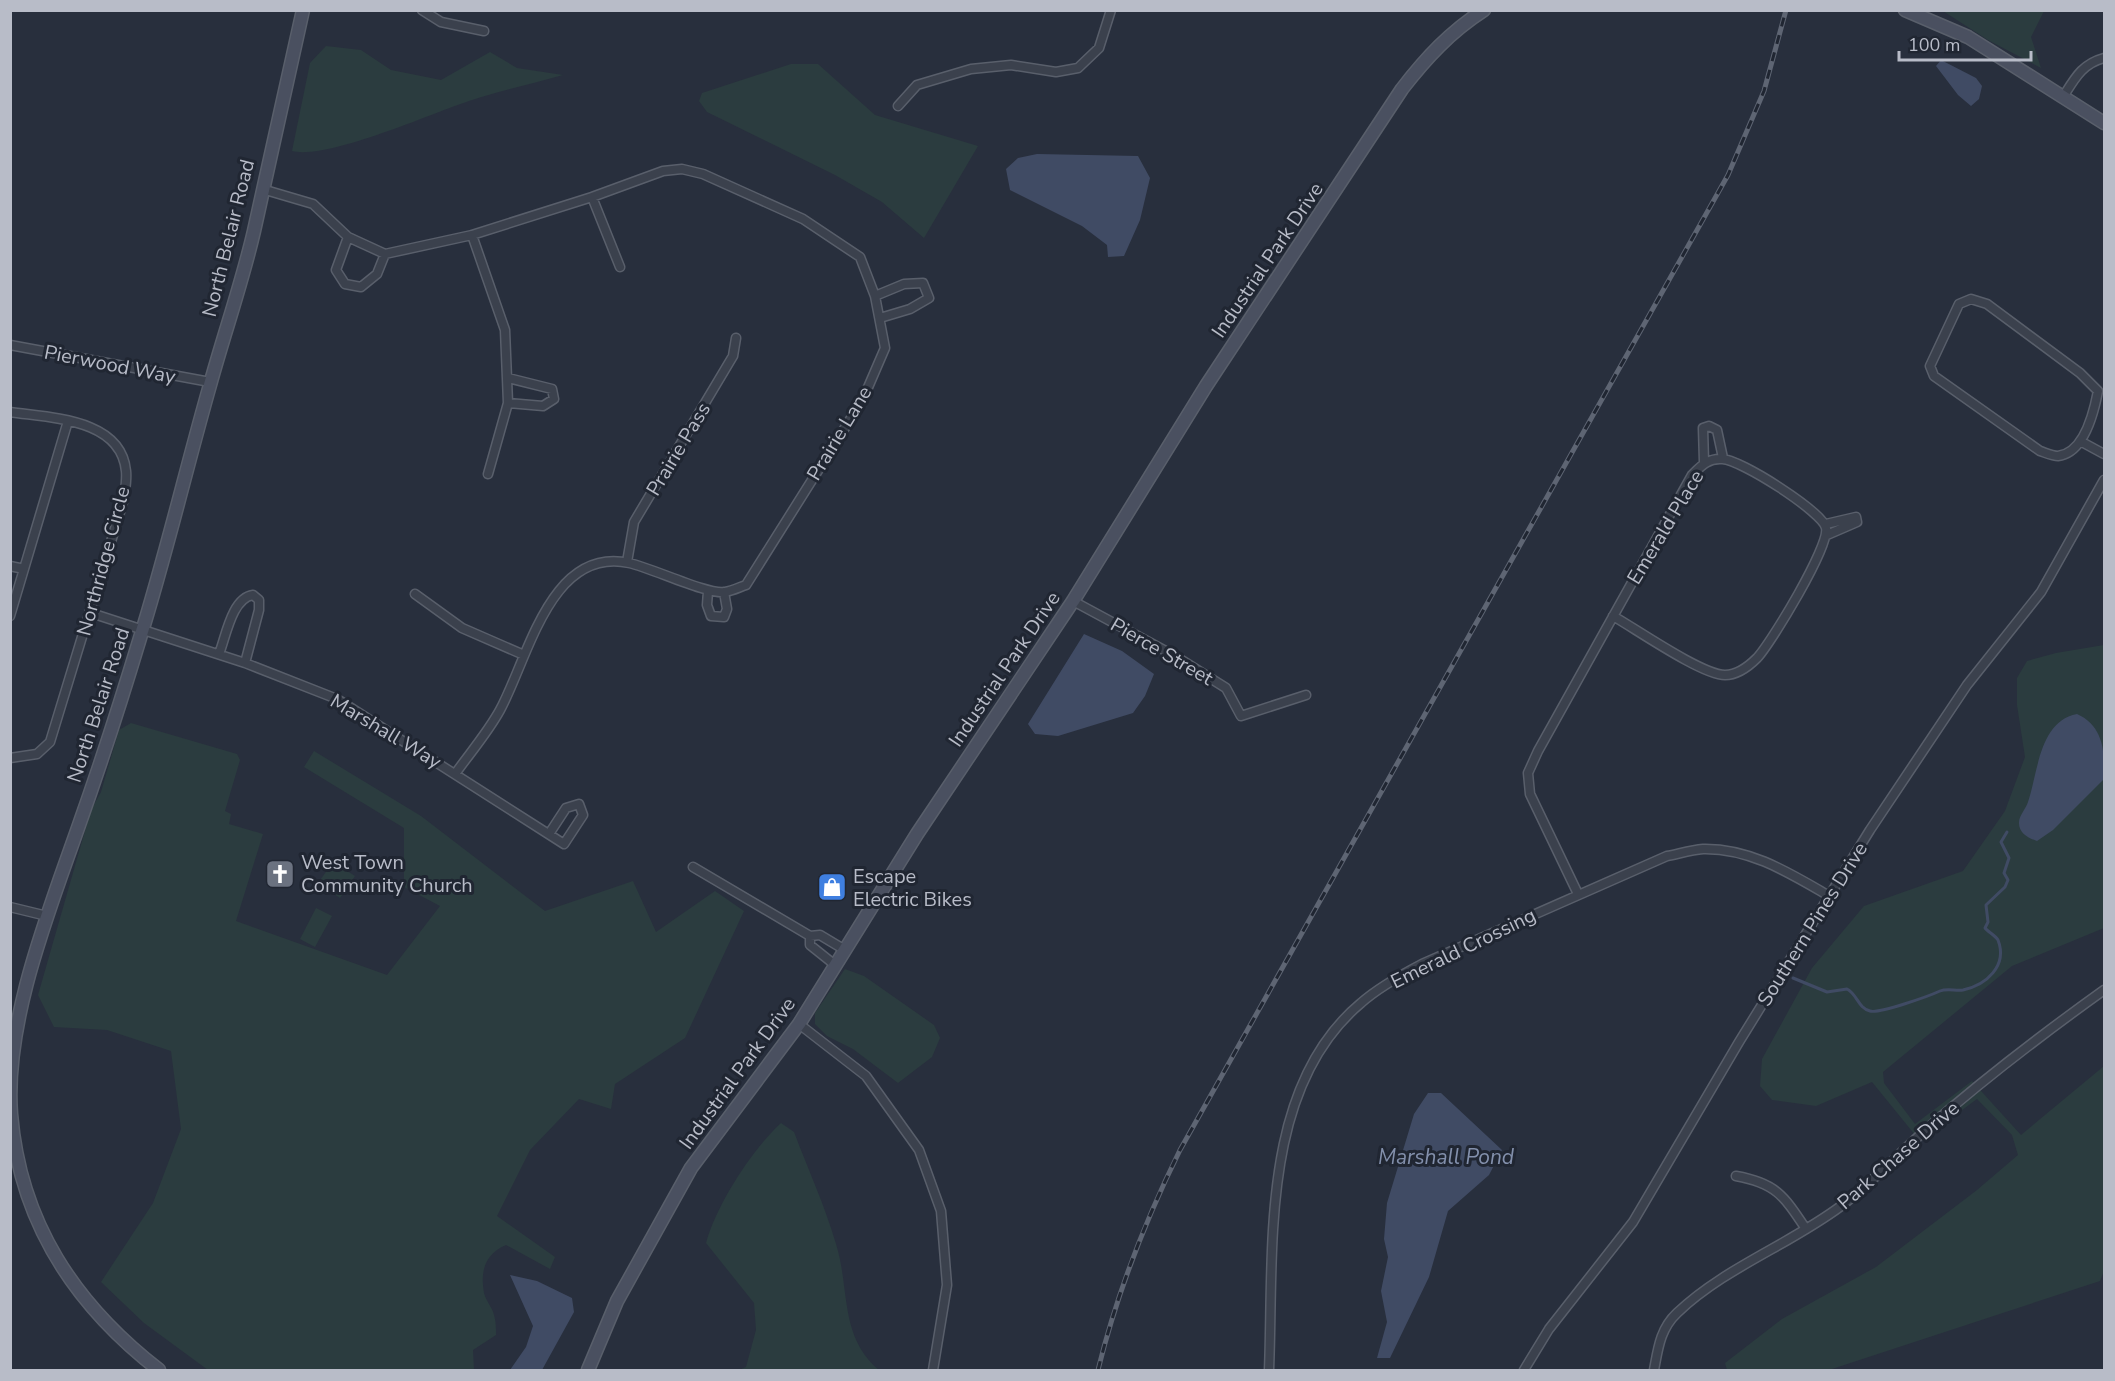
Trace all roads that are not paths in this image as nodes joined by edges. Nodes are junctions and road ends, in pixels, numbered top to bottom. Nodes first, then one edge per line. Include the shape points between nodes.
1 (303, 10) edge
2 (422, 10) edge
3 (1111, 10) edge
4 (1484, 10) edge
5 (1905, 10) edge
6 (484, 31) dead end
7 (2104, 57) edge
8 (2063, 97) junction
9 (898, 106) dead end
10 (2104, 123) edge
11 (261, 189) junction
12 (592, 197) junction
13 (472, 235) junction
14 (348, 237) junction
15 (385, 255) junction
16 (620, 267) dead end
17 (875, 296) junction
18 (880, 318) junction
19 (736, 338) dead end
20 (10, 345) edge
21 (508, 378) junction
22 (210, 382) junction
23 (508, 403) junction
24 (11, 412) edge
25 (68, 420) junction
26 (2080, 441) junction
27 (2104, 454) edge
28 (1723, 458) junction
29 (1704, 462) junction
30 (488, 474) dead end
31 (2104, 480) edge
32 (1826, 524) junction
33 (1827, 535) junction
34 (627, 562) junction
35 (10, 566) edge
36 (24, 569) junction
37 (708, 591) junction
38 (724, 592) junction
39 (415, 594) dead end
40 (1073, 602) junction
41 (91, 613) junction
42 (10, 616) edge
43 (1613, 616) junction
44 (142, 632) junction
45 (219, 654) junction
46 (524, 655) junction
47 (245, 663) junction
48 (1306, 695) dead end
49 (10, 758) edge
50 (456, 774) junction
51 (549, 834) junction
52 (693, 867) dead end
53 (1578, 894) junction
54 (1831, 897) junction
55 (10, 907) edge
56 (47, 916) junction
57 (810, 936) junction
58 (845, 950) junction
59 (835, 965) junction
60 (2104, 990) edge
61 (799, 1024) junction
62 (1736, 1176) dead end
63 (15, 1180) edge
64 (1806, 1229) junction
65 (159, 1371) edge
66 (588, 1371) edge
67 (933, 1371) edge
68 (1269, 1371) edge
69 (1524, 1371) edge
70 (1654, 1371) edge

1 - 11 street, North Belair Road
2 - 6 street via 441,22
3 - 9 street via 1099,48 1078,68 1056,72 1011,65 970,69 917,85
4 - 40 street, Industrial Park Drive via 1448,37 1402,89 1206,386
5 - 8 street via 1968,36
7 - 8 street via 2079,70
8 - 10 street
11 - 14 street via 313,204
11 - 22 street, North Belair Road via 254,232
12 - 13 street, Prairie Lane
12 - 16 street
12 - 17 street, Prairie Lane via 663,171 682,169 703,174 803,219 860,257
13 - 15 street, Prairie Lane
13 - 21 street via 505,330
14 - 15 street
14 - 15 street via 336,270 345,284 361,287 377,274
17 - 18 street, Prairie Lane
17 - 18 street via 904,284 923,283 929,298 910,309
18 - 38 street, Prairie Lane via 885,348 863,399 746,585
19 - 34 street, Prairie Pass via 733,356 634,522
20 - 22 street, Pierwood Way
21 - 23 street
21 - 23 street via 552,389 554,399 543,406
22 - 44 street, North Belair Road
23 - 30 street
24 - 25 street, Northridge Circle
25 - 36 street
25 - 41 street, Northridge Circle via 100,432 118,449 126,470 124,499
26 - 26 street via 2070,452 2057,456 2040,452 1934,376 1930,366 1959,304 1971,299 1987,304 2098,391
26 - 27 street
28 - 29 street, Emerald Place
28 - 29 street via 1717,430 1709,426 1703,428
28 - 32 street, Emerald Place via 1761,476
29 - 43 street, Emerald Place via 1692,475
31 - 54 street, Southern Pines Drive via 2041,592 1967,686 1870,830
32 - 33 street
32 - 33 street via 1856,517 1857,522
33 - 43 street via 1815,566 1758,657 1745,669 1726,675 1706,670
34 - 37 street
34 - 46 street via 588,565 550,600
35 - 36 street
36 - 42 street
37 - 38 street
37 - 38 street via 711,616 724,617
39 - 46 street via 462,628
40 - 48 street, Pierce Street via 1226,687 1240,716
40 - 58 street, Industrial Park Drive via 917,834
41 - 44 street, Marshall Way
41 - 49 street, Northridge Circle via 50,742 37,754
43 - 53 street, Emerald Place via 1528,773 1530,794
44 - 45 street, Marshall Way
44 - 56 street, North Belair Road
45 - 47 street, Marshall Way
45 - 47 street via 239,602 254,595 259,600 259,610
46 - 50 street via 500,711
47 - 50 street, Marshall Way via 338,699
50 - 51 street, Marshall Way
51 - 51 street via 564,844 583,815 579,804 566,808
52 - 57 street
53 - 54 street, Emerald Crossing via 1667,856 1703,849 1735,852 1772,864
53 - 68 street, Emerald Crossing via 1392,980 1360,1003 1332,1032 1305,1076 1287,1122 1277,1175
54 - 69 street, Southern Pines Drive via 1739,1042 1633,1222 1550,1329
55 - 56 street
56 - 63 street, North Belair Road via 12,1058
57 - 58 street via 820,935
57 - 59 street via 810,945
58 - 59 street, Industrial Park Drive
59 - 61 street, Industrial Park Drive
60 - 64 street, Park Chase Drive via 2036,1038 1928,1128 1872,1182
61 - 66 street, Industrial Park Drive via 691,1168 617,1301
61 - 67 street via 866,1076 919,1150 941,1211 947,1286
62 - 64 street via 1760,1180 1786,1198
63 - 65 street, North Belair Road via 64,1272 94,1312
64 - 70 street, Park Chase Drive via 1700,1293 1675,1315 1660,1337

